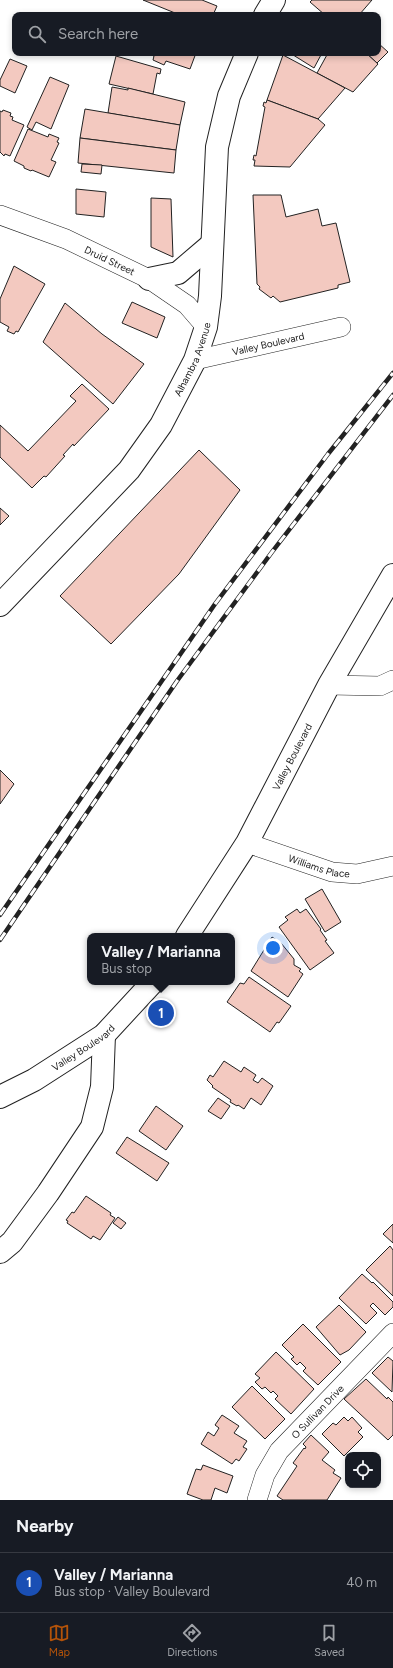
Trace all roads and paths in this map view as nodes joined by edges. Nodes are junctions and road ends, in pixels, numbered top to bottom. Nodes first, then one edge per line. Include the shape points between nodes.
1 (274, 0) edge
2 (267, 12) edge
3 (246, 56) edge
4 (0, 215) edge
5 (212, 244) junction
6 (149, 279) junction
7 (206, 327) junction
8 (340, 327) dead end
9 (195, 360) junction
10 (393, 575) edge
11 (0, 605) edge
12 (393, 680) edge
13 (329, 685) junction
14 (247, 842) junction
15 (393, 866) edge
16 (189, 933) edge
17 (150, 985) edge
18 (104, 1035) junction
19 (0, 1097) edge
20 (0, 1252) edge
21 (393, 1333) edge
22 (257, 1500) edge

1 - 2 main road
3 - 5 main road, Alhambra Avenue via 229,96 217,147
4 - 6 street, Druid Street via 66,239
5 - 6 main road via 178,273
5 - 7 main road, Alhambra Avenue
6 - 7 street, Druid Street via 187,305
7 - 9 main road, Alhambra Avenue
8 - 9 street, Valley Boulevard
9 - 11 main road, Alhambra Avenue via 161,425 129,470
10 - 13 main road, Valley Boulevard
12 - 13 street via 380,686
13 - 14 main road, Valley Boulevard
14 - 15 street, Williams Place via 332,872 357,874
14 - 16 main road, Valley Boulevard
17 - 18 main road, Valley Boulevard
18 - 19 main road, Valley Boulevard via 34,1080
18 - 20 main road via 102,1087 92,1127 48,1194 12,1242
21 - 22 street, O Sullivan Drive via 279,1451 266,1475

